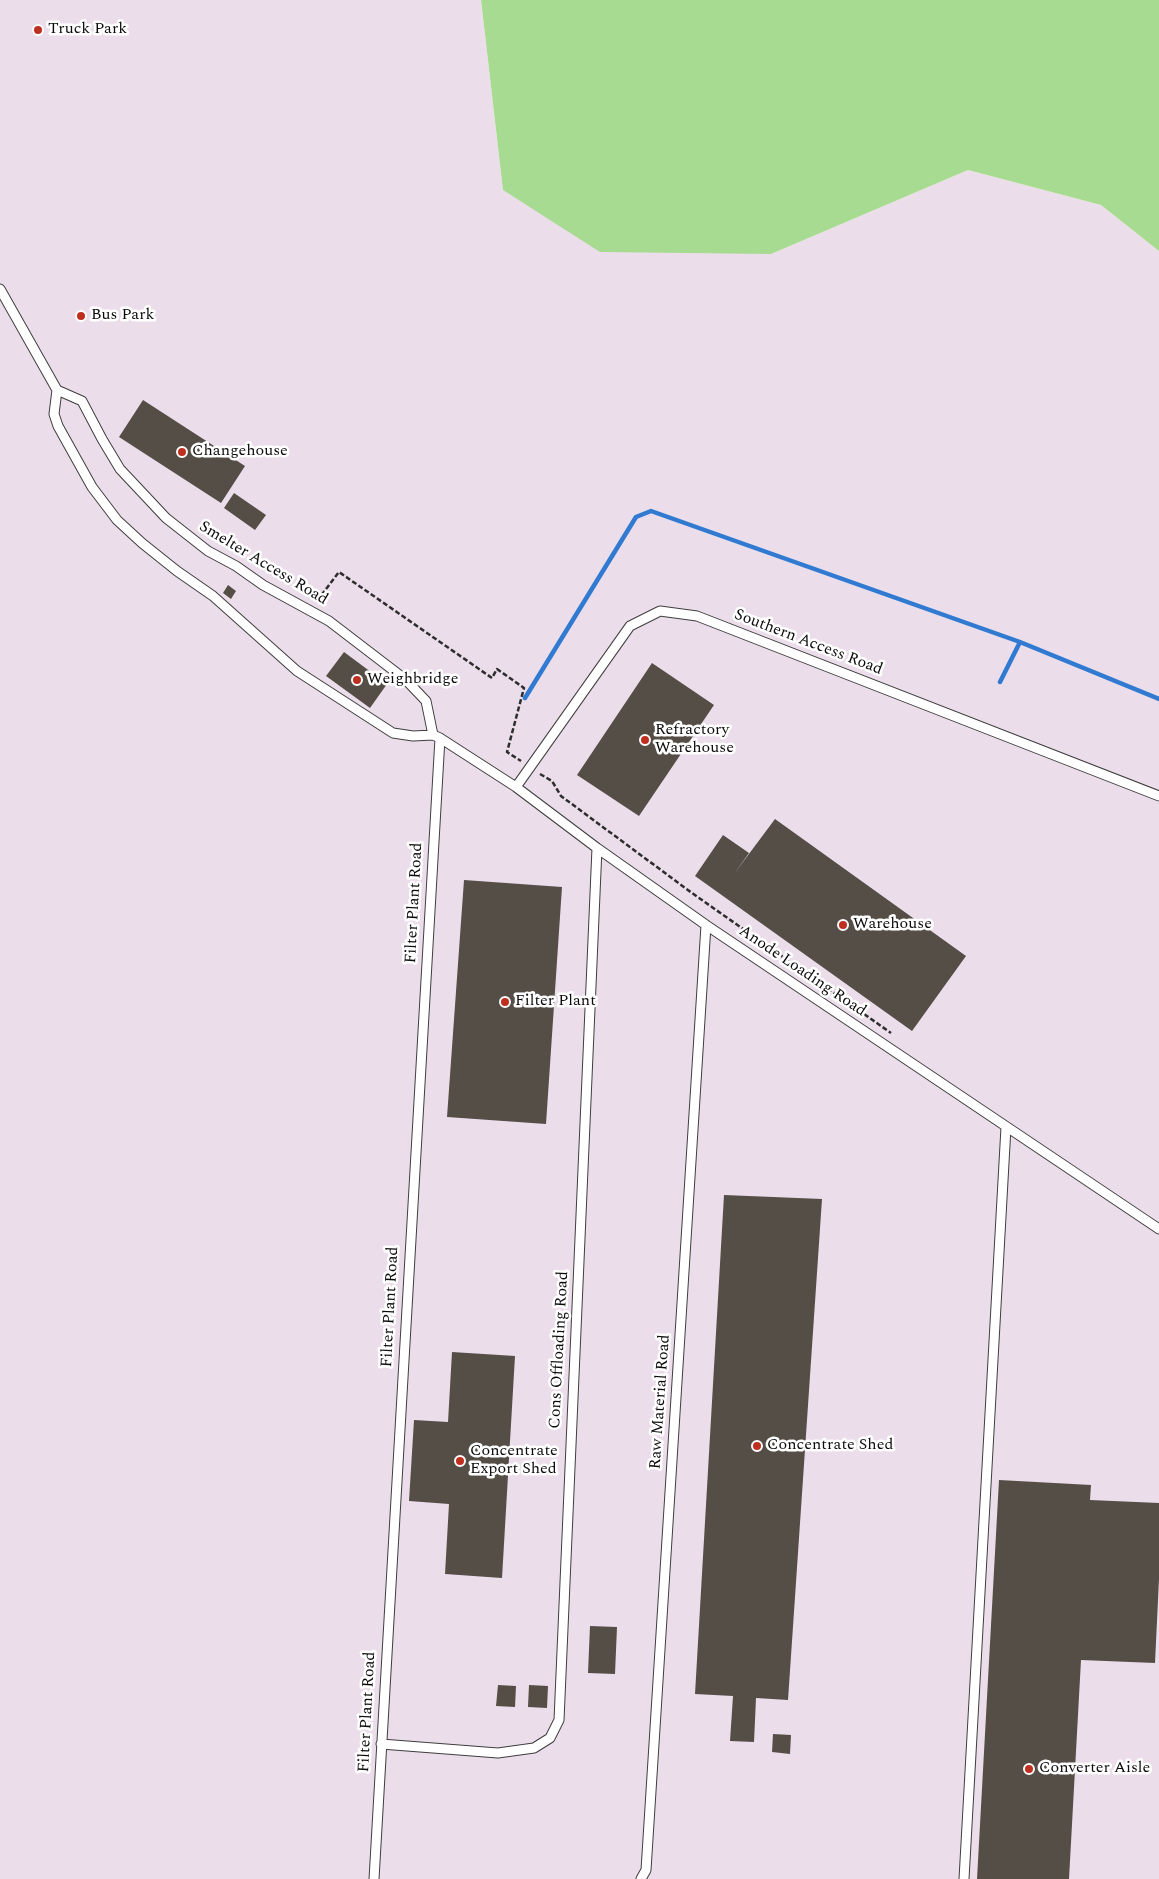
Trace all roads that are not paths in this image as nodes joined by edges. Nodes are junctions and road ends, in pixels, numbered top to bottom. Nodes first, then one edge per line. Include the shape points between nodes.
1 (0, 289) edge
2 (57, 390) junction
3 (436, 736) junction
4 (516, 787) junction
5 (1159, 796) edge
6 (597, 848) junction
7 (706, 925) junction
8 (1006, 1126) junction
9 (1159, 1229) edge
10 (381, 1744) junction
11 (374, 1879) edge
12 (641, 1879) edge
13 (964, 1879) edge

1 - 2 lane
2 - 3 lane, Smelter Access Road via 82,401 120,470 166,518 208,551 349,636 406,680 426,701
2 - 3 lane via 54,414 65,440 97,494 117,520 142,543 213,596 297,671 347,704 393,733
3 - 4 lane, Anode Loading Road
3 - 10 lane, Filter Plant Road
4 - 5 lane, Southern Access Road via 630,626 660,611 698,616
4 - 6 lane, Anode Loading Road
6 - 7 lane, Anode Loading Road
6 - 10 lane, Cons Offloading Road via 558,1720 550,1738 534,1748 498,1753
7 - 8 lane, Anode Loading Road
7 - 12 lane, Raw Material Road via 646,1870
8 - 9 lane, Anode Loading Road
8 - 13 lane
10 - 11 lane, Filter Plant Road

